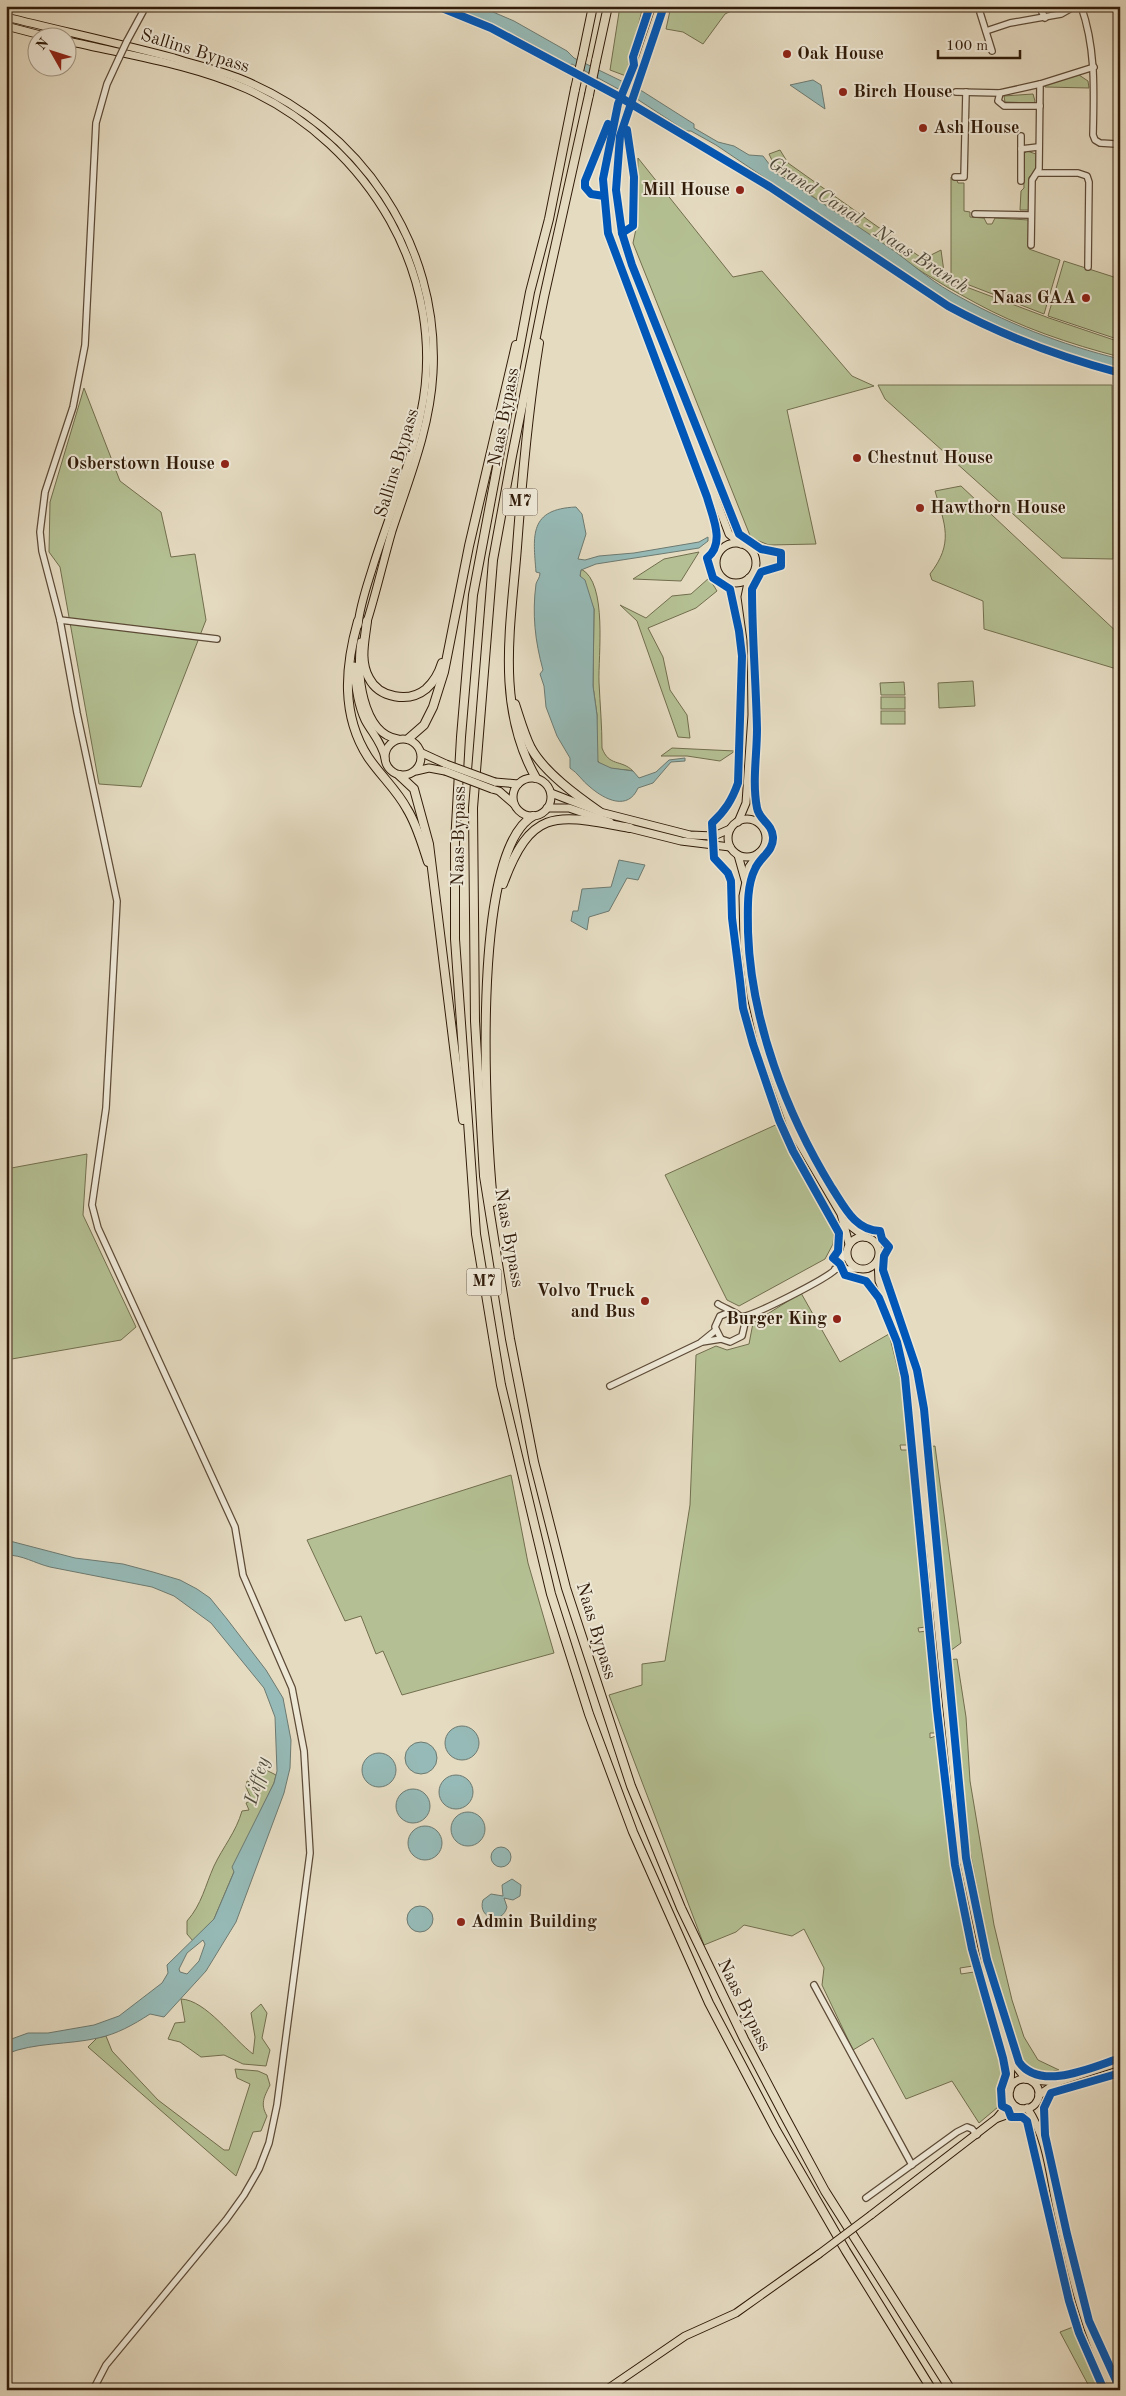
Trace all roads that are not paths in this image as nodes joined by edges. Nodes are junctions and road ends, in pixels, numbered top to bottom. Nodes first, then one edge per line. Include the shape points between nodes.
1 (146, 6) edge
2 (437, 6) edge
3 (593, 6) edge
4 (608, 6) edge
5 (660, 6) edge
6 (978, 6) edge
7 (1039, 6) edge
8 (1075, 6) edge
9 (1081, 6) edge
10 (6, 17) edge
11 (1045, 18) junction
12 (6, 26) edge
13 (986, 31) junction
14 (28, 32) edge
15 (78, 43) edge
16 (992, 50) dead end
17 (1094, 68) junction
18 (1040, 84) junction
19 (956, 92) dead end
20 (966, 92) junction
21 (1000, 93) junction
22 (1040, 106) junction
23 (1021, 136) dead end
24 (1116, 144) dead end
25 (1038, 147) junction
26 (1021, 149) junction
27 (1038, 173) junction
28 (955, 177) dead end
29 (1021, 181) dead end
30 (975, 214) dead end
31 (1031, 214) junction
32 (549, 219) junction
33 (560, 223) junction
34 (1031, 245) dead end
35 (1088, 267) dead end
36 (1120, 373) edge
37 (729, 534) junction
38 (741, 544) junction
39 (725, 546) junction
40 (749, 578) junction
41 (734, 583) junction
42 (745, 597) junction
43 (60, 620) junction
44 (358, 621) junction
45 (367, 621) junction
46 (216, 639) dead end
47 (449, 646) junction
48 (510, 692) junction
49 (398, 739) junction
50 (408, 739) junction
51 (422, 754) junction
52 (385, 758) junction
53 (445, 768) junction
54 (414, 772) junction
55 (399, 775) junction
56 (536, 778) junction
57 (518, 784) junction
58 (494, 786) junction
59 (551, 793) junction
60 (746, 803) junction
61 (515, 805) junction
62 (547, 808) junction
63 (600, 812) junction
64 (533, 816) junction
65 (754, 821) junction
66 (738, 822) junction
67 (630, 828) junction
68 (730, 829) junction
69 (730, 846) junction
70 (759, 853) junction
71 (738, 855) junction
72 (434, 880) junction
73 (745, 881) junction
74 (494, 907) junction
75 (470, 1161) junction
76 (844, 1221) junction
77 (864, 1236) junction
78 (849, 1244) junction
79 (846, 1252) junction
80 (499, 1260) junction
81 (878, 1260) junction
82 (836, 1269) junction
83 (862, 1269) junction
84 (879, 1281) junction
85 (730, 1312) junction
86 (720, 1316) junction
87 (751, 1316) junction
88 (741, 1317) junction
89 (745, 1326) junction
90 (716, 1330) junction
91 (721, 1339) junction
92 (700, 1342) junction
93 (610, 1386) dead end
94 (814, 1984) dead end
95 (1011, 2060) junction
96 (1120, 2062) edge
97 (1028, 2080) junction
98 (1058, 2082) junction
99 (1009, 2092) junction
100 (1038, 2098) junction
101 (1025, 2109) junction
102 (997, 2118) junction
103 (1037, 2122) junction
104 (977, 2135) junction
105 (912, 2164) junction
106 (866, 2198) dead end
107 (93, 2390) edge
108 (606, 2390) edge
109 (932, 2390) edge
110 (951, 2390) edge
111 (1114, 2390) edge

1 - 43 street, bridge via 107,84 96,123 86,345 73,406 41,514 42,551
2 - 36 street via 491,28 618,96 770,186 969,318 1024,342
3 - 32 highway, Naas Bypass / M7, bridge
4 - 33 highway, Naas Bypass / M7, bridge
5 - 37 main road, bridge via 617,131 610,169 612,211 618,241
6 - 13 street
7 - 11 street
8 - 11 street
9 - 17 street via 1090,34
10 - 45 main road, Sallins Bypass via 146,51 243,80 288,102 326,128 353,154 384,193 400,220 422,276 430,316 434,374 419,453
11 - 13 street via 1010,23
12 - 14 main road
13 - 16 street
15 - 44 main road, Sallins Bypass via 203,74 246,89 284,108 329,142 357,171 401,240 417,287 426,373 416,440 367,584
17 - 18 street
17 - 24 street via 1093,135 1100,143
18 - 21 street
18 - 22 street
19 - 20 street
20 - 21 street
20 - 28 street via 964,177
21 - 22 street via 998,101 1004,106
22 - 25 street
23 - 26 street
25 - 26 street
25 - 27 street
26 - 29 street
27 - 31 street via 1032,180
27 - 35 street via 1078,173 1088,178
30 - 31 street
31 - 34 street
32 - 47 highway, M7 via 512,360
32 - 75 highway, Naas Bypass / M7 via 530,292 473,595 460,737 455,939
33 - 48 highway, M7 via 538,349 523,467 508,639
33 - 80 highway, Naas Bypass / M7 via 493,560 473,808 475,1021 484,1176
37 - 38 main road
37 - 39 main road
38 - 39 main road
38 - 40 main road via 750,549 755,558
39 - 41 main road via 716,565 720,575
40 - 41 main road
40 - 42 main road
41 - 42 main road
42 - 60 main road via 751,640 752,715
43 - 46 street
43 - 107 street via 117,900 106,1108 92,1205 98,1228 235,1527 243,1575 292,1688 304,1751 310,1853 277,2105 269,2143 259,2169 226,2220 106,2365
44 - 52 main road, Sallins Bypass via 354,665 356,690 362,713
44 - 72 highway, M7 via 347,669 350,713 368,757 407,807
45 - 47 highway, M7 via 364,665 373,684 391,696 413,696 425,689 435,679
45 - 49 main road, Sallins Bypass via 359,653 360,687 379,729 390,738
47 - 50 highway, M7 via 433,707 424,725
48 - 56 highway, M7 via 520,746
48 - 63 highway, M7 via 538,760
49 - 50 main road
49 - 52 main road via 388,746
50 - 51 main road via 417,744
51 - 53 main road
51 - 54 main road
52 - 55 main road via 391,770
53 - 54 main road via 421,768
53 - 58 main road, bridge
54 - 55 main road
55 - 72 highway, M7 via 414,789 429,844
56 - 57 main road via 526,778
56 - 59 main road via 546,783
57 - 58 main road
57 - 61 main road via 513,794
58 - 61 main road
59 - 62 main road
59 - 63 main road
60 - 65 main road
60 - 66 main road
61 - 64 main road via 524,814
62 - 64 main road
62 - 67 main road via 569,808
63 - 68 main road via 690,835 714,836
64 - 74 highway, M7 via 523,824 512,843 496,890
65 - 66 main road
65 - 70 main road via 765,833 765,844
66 - 68 main road
67 - 69 main road via 681,841
67 - 74 highway, M7 via 562,818 546,823 520,845
68 - 69 main road
69 - 71 main road
70 - 71 main road via 749,857
70 - 73 main road via 749,867
71 - 73 main road
72 - 75 highway, M7 via 459,1098
73 - 76 main road via 744,944 762,1045 794,1134
74 - 80 highway, M7 via 485,1026 486,1099
75 - 109 highway, Naas Bypass / M7 via 476,1234 501,1385 551,1594 589,1714 633,1832 709,2004 776,2130
76 - 77 main road
76 - 78 main road
77 - 78 main road
77 - 81 main road via 877,1245
78 - 79 main road
79 - 82 street
79 - 83 main road via 848,1261
80 - 110 highway, Naas Bypass / M7 via 510,1339 534,1462 566,1588 631,1786 681,1908 784,2115 825,2191
81 - 83 main road
81 - 84 main road
82 - 83 street
82 - 87 street
83 - 84 main road
84 - 95 main road via 900,1332 913,1384 962,1855 993,2000
85 - 86 street
85 - 86 street via 718,1304
85 - 88 street
86 - 90 street
87 - 88 street
87 - 89 street
88 - 89 street
89 - 91 street via 742,1336 735,1341
90 - 91 street
90 - 92 street
91 - 92 street
92 - 93 street
94 - 105 street
95 - 97 main road
95 - 99 main road
96 - 98 main road
97 - 98 main road
97 - 99 main road via 1017,2081
97 - 100 main road via 1037,2086
98 - 100 main road
99 - 101 main road via 1012,2102
99 - 102 main road via 1007,2106
100 - 101 main road
100 - 103 main road
101 - 102 main road
101 - 103 main road
102 - 104 main road
103 - 111 main road via 1086,2329
104 - 105 street via 967,2127
104 - 108 main road, bridge via 736,2313 685,2336
105 - 106 street

